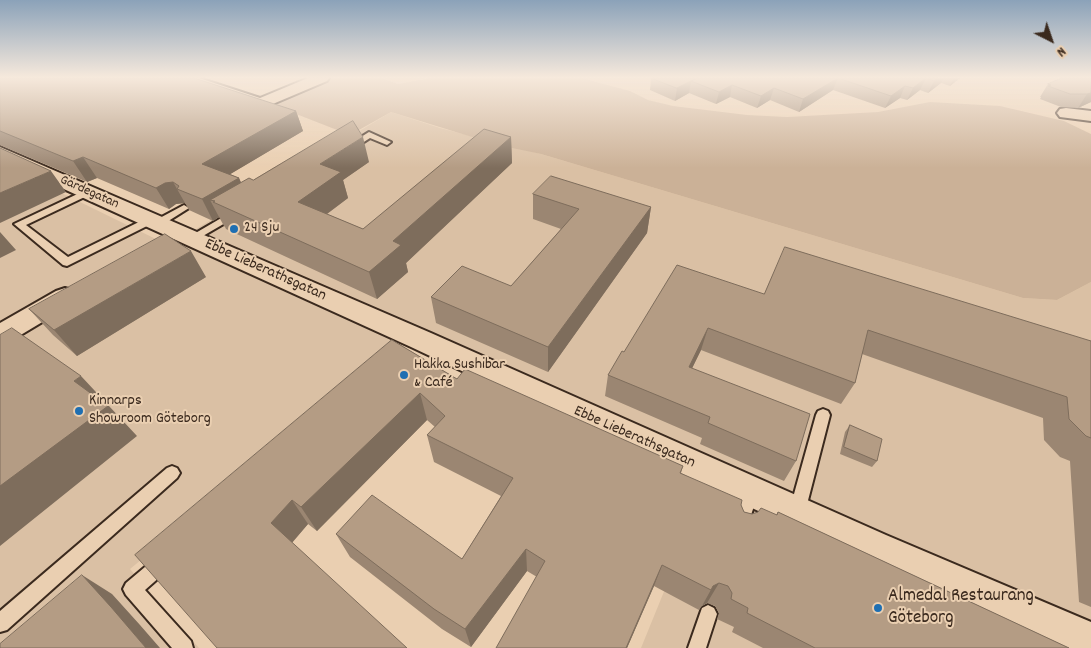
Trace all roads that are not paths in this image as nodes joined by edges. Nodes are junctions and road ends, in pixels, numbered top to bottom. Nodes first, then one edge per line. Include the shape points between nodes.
1 (1066, 113) dead end
2 (1091, 116) edge
3 (387, 142) dead end
4 (344, 150) edge
5 (0, 153) edge
6 (88, 192) junction
7 (242, 209) edge
8 (169, 228) junction
9 (85, 286) edge
10 (0, 335) edge
11 (823, 415) dead end
12 (172, 473) dead end
13 (752, 492) junction
14 (797, 512) junction
15 (738, 528) edge
16 (176, 551) edge
17 (708, 614) edge
18 (0, 623) edge
19 (1091, 642) edge
20 (184, 648) edge
21 (697, 648) edge

1 - 2 street
3 - 4 lane via 369,135
5 - 6 street, Gärdegatan
6 - 8 street, Gärdegatan
6 - 8 lane via 19,224 67,262
7 - 8 lane
8 - 13 street, Ebbe Lieberathsgatan via 414,347 468,363
9 - 10 street
11 - 14 lane
12 - 18 lane
13 - 14 street, Ebbe Lieberathsgatan
13 - 15 lane
14 - 19 street, Ebbe Lieberathsgatan
16 - 20 lane via 132,589
17 - 21 lane

